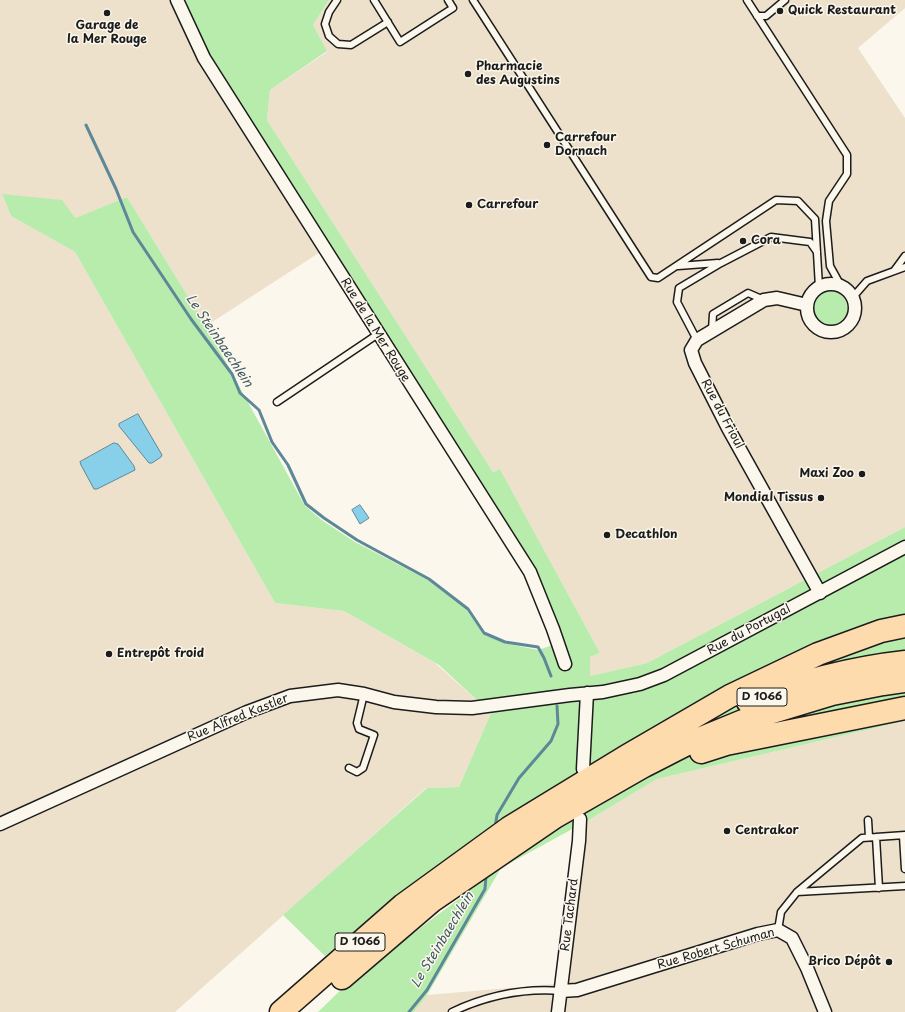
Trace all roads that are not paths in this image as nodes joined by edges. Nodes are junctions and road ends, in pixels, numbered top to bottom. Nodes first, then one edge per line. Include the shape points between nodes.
1 (177, 0) edge
2 (337, 0) edge
3 (374, 0) edge
4 (448, 0) edge
5 (473, 0) edge
6 (747, 0) edge
7 (785, 0) edge
8 (757, 16) junction
9 (388, 22) junction
10 (818, 252) junction
11 (905, 256) edge
12 (720, 263) junction
13 (676, 266) junction
14 (905, 267) edge
15 (894, 271) junction
16 (905, 272) edge
17 (841, 286) junction
18 (819, 287) junction
19 (853, 297) junction
20 (807, 305) junction
21 (378, 334) junction
22 (698, 340) junction
23 (276, 402) dead end
24 (905, 547) edge
25 (820, 593) junction
26 (905, 626) edge
27 (905, 662) edge
28 (565, 664) dead end
29 (905, 681) edge
30 (364, 694) junction
31 (587, 694) junction
32 (905, 708) edge
33 (635, 761) junction
34 (349, 768) dead end
35 (583, 769) dead end
36 (580, 819) dead end
37 (868, 820) dead end
38 (0, 824) edge
39 (904, 836) edge
40 (873, 837) junction
41 (905, 869) edge
42 (905, 886) edge
43 (879, 888) junction
44 (797, 892) junction
45 (778, 930) junction
46 (560, 991) junction
47 (281, 1012) edge
48 (303, 1012) edge
49 (452, 1012) edge
50 (558, 1012) edge
51 (825, 1012) edge

1 - 21 street, Rue de la Mer Rouge via 204,58
2 - 9 lane via 325,24 329,36 338,44 351,45
3 - 9 lane
4 - 9 lane via 453,8 400,42
5 - 13 lane via 651,277 658,278
6 - 8 lane
7 - 8 lane via 766,16
8 - 17 lane via 847,155 847,174 829,201 826,221 830,266
10 - 12 lane via 810,242 771,237
10 - 13 lane via 815,219 798,201 776,200
10 - 18 lane
11 - 15 lane
12 - 13 lane
12 - 22 lane via 679,288 677,302
14 - 15 lane
15 - 16 lane
15 - 19 lane via 867,281
17 - 18 street via 834,284
17 - 19 street
18 - 20 street
19 - 20 street via 855,313 852,320 841,330 834,332 820,330 814,325 807,312
20 - 22 street via 777,298 764,300
21 - 23 lane
21 - 28 street, Rue de la Mer Rouge via 530,572
22 - 25 street, Rue du Frioul via 691,350 695,363 728,428
24 - 25 street, Rue du Portugal
25 - 31 street, Rue du Portugal via 664,676 640,684
26 - 33 highway via 880,631 811,658 730,696
27 - 33 highway, D 1066 via 881,664 828,676 775,692 735,708
29 - 33 highway, D 1066 via 832,694 742,721 687,744
30 - 31 street, Rue Alfred Kastler via 394,702 472,708
30 - 34 lane via 358,729 374,735 363,768 358,772
30 - 38 street, Rue Alfred Kastler via 338,690 290,696 247,712
31 - 35 street
32 - 33 highway via 726,744 664,765
33 - 47 highway, D 1066 via 509,828 403,905
33 - 48 highway, D 1066 via 432,901
36 - 46 street, Rue Tachard
37 - 40 lane
39 - 40 lane
39 - 41 lane
40 - 43 lane
40 - 44 lane via 862,838
42 - 43 lane
43 - 44 lane
44 - 45 lane via 781,912
45 - 46 street, Rue Robert Schuman via 577,990
45 - 51 street, Rue Robert Schuman via 792,938
46 - 49 lane via 529,991 497,996
46 - 50 street, Rue Tachard

